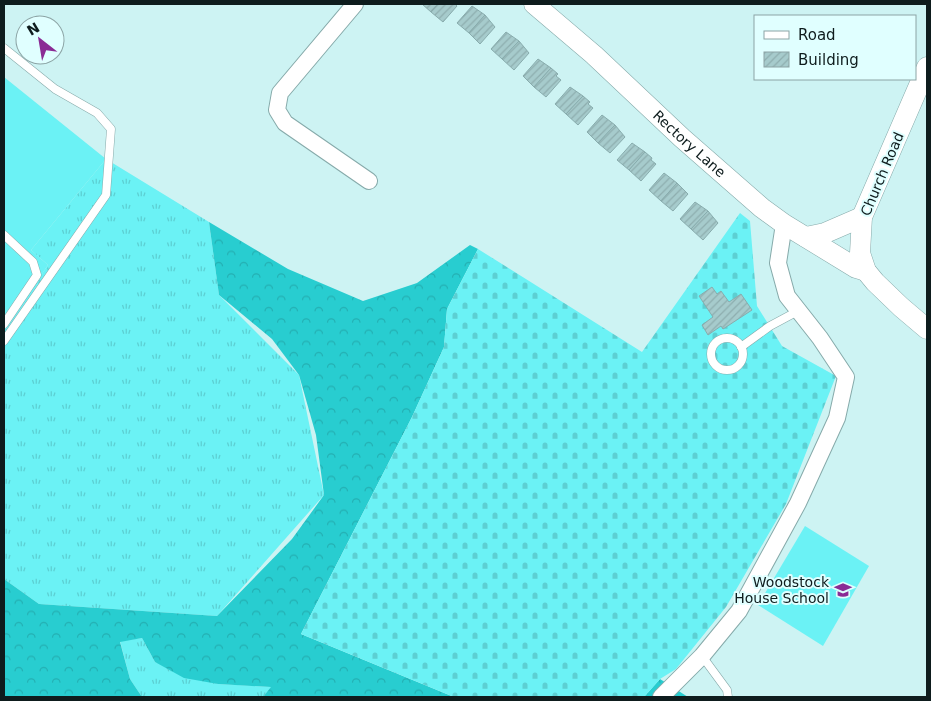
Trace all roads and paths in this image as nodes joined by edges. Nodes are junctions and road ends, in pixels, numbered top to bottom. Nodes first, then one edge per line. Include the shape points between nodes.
1 (355, 4) edge
2 (534, 4) edge
3 (4, 48) edge
4 (927, 67) edge
5 (369, 181) dead end
6 (862, 217) junction
7 (784, 224) junction
8 (4, 236) edge
9 (806, 237) junction
10 (871, 276) junction
11 (798, 311) junction
12 (4, 324) edge
13 (927, 329) edge
14 (4, 341) edge
15 (741, 347) junction
16 (702, 656) junction
17 (661, 697) edge
18 (728, 697) edge

1 - 5 street via 280,93 277,110 285,123
2 - 7 street, Rectory Lane via 762,208
3 - 14 lane via 56,89 98,113 111,129 106,195
4 - 6 street, Church Road
6 - 9 street via 825,233
6 - 10 street, Church Road via 860,254
7 - 9 street, Rectory Lane
7 - 11 street via 778,264 787,296
8 - 12 lane via 33,262 37,275
9 - 10 street, Rectory Lane
10 - 13 street
11 - 15 lane
11 - 16 street via 846,377 837,418 798,503 739,611
15 - 15 lane via 741,361 734,368 724,370 714,363 713,347 722,339 732,339
16 - 17 street
16 - 18 lane via 727,690

